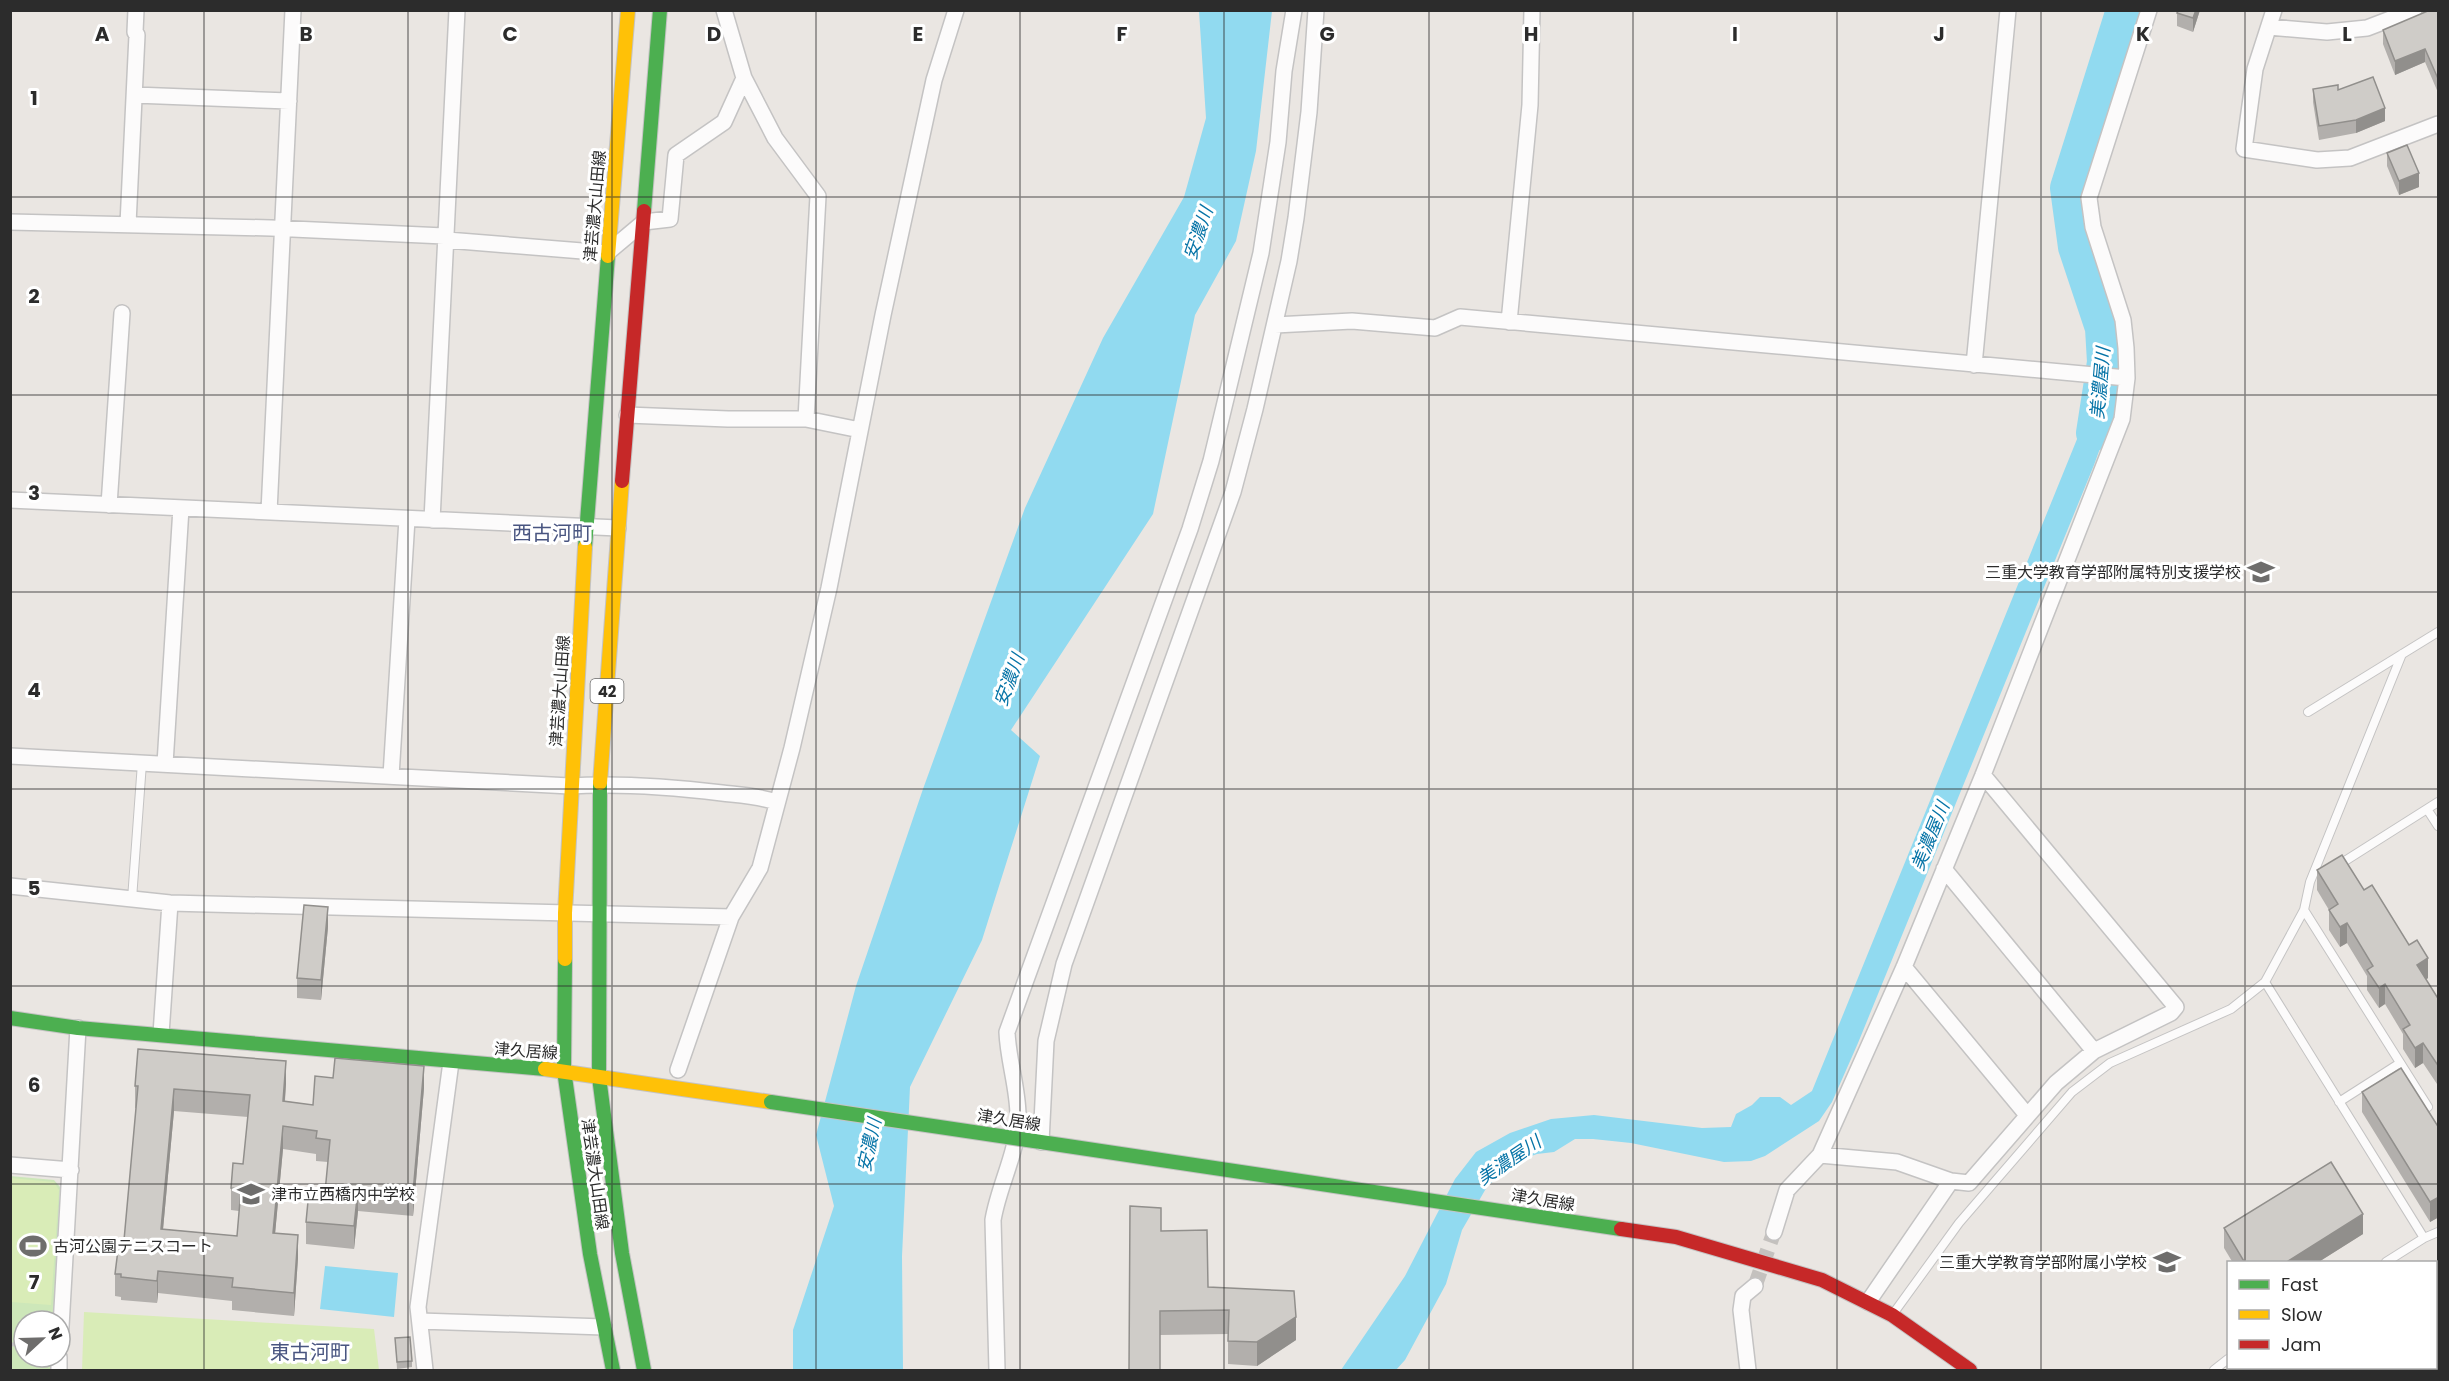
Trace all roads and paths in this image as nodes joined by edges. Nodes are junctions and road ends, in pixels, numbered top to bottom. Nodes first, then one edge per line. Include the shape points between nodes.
1 (136, 10) edge
2 (293, 10) edge
3 (457, 10) edge
4 (628, 10) edge
5 (660, 10) edge
6 (724, 10) edge
7 (956, 10) edge
8 (1294, 10) edge
9 (1316, 10) edge
10 (1532, 10) edge
11 (2008, 10) edge
12 (2149, 10) edge
13 (2274, 10) edge
14 (2414, 10) edge
15 (2269, 27) junction
16 (744, 78) junction
17 (135, 94) junction
18 (289, 101) junction
19 (2439, 123) edge
20 (10, 222) edge
21 (644, 222) junction
22 (128, 224) junction
23 (283, 229) junction
24 (446, 238) junction
25 (607, 253) junction
26 (122, 313) dead end
27 (1509, 322) junction
28 (1275, 325) junction
29 (1974, 365) junction
30 (2127, 378) junction
31 (627, 415) junction
32 (806, 419) junction
33 (860, 430) junction
34 (10, 500) edge
35 (109, 505) junction
36 (181, 508) junction
37 (269, 512) junction
38 (407, 519) junction
39 (432, 520) junction
40 (586, 527) junction
41 (618, 528) junction
42 (2439, 632) edge
43 (2402, 654) junction
44 (2308, 712) dead end
45 (10, 756) edge
46 (142, 763) junction
47 (165, 764) junction
48 (1983, 775) junction
49 (391, 776) junction
50 (600, 784) junction
51 (570, 786) junction
52 (776, 802) junction
53 (2439, 802) edge
54 (2427, 809) junction
55 (2439, 826) edge
56 (1944, 869) junction
57 (2330, 870) edge
58 (2320, 876) edge
59 (2310, 882) junction
60 (10, 886) edge
61 (132, 899) junction
62 (170, 903) junction
63 (2304, 910) junction
64 (565, 913) junction
65 (598, 915) junction
66 (731, 916) junction
67 (1904, 967) junction
68 (2265, 982) junction
69 (10, 1018) edge
70 (78, 1028) junction
71 (161, 1034) junction
72 (2094, 1051) junction
73 (451, 1062) junction
74 (2400, 1063) junction
75 (564, 1070) junction
76 (678, 1070) dead end
77 (599, 1077) junction
78 (2339, 1102) junction
79 (2428, 1107) edge
80 (2027, 1115) junction
81 (1037, 1141) junction
82 (1820, 1155) junction
83 (10, 1165) edge
84 (71, 1170) junction
85 (1951, 1181) junction
86 (1774, 1232) tunnel mouth
87 (2439, 1232) edge
88 (2424, 1238) junction
89 (2389, 1261) edge
90 (1755, 1286) tunnel mouth
91 (1868, 1302) junction
92 (62, 1309) edge
93 (1893, 1315) junction
94 (420, 1321) junction
95 (604, 1327) junction
96 (2227, 1361) edge
97 (425, 1371) edge
98 (613, 1371) edge
99 (644, 1371) edge
100 (997, 1371) edge
101 (1748, 1371) edge
102 (1970, 1371) edge
103 (2214, 1371) edge

1 - 17 street
2 - 18 street
3 - 24 street
4 - 25 main road, 津芸濃大山田線 / 42
5 - 21 main road, 津芸濃大山田線 / 42
6 - 16 street
7 - 33 street via 934,80
8 - 100 street via 1261,253 1211,461 1190,529 1007,1032 1018,1117 1011,1161 993,1220
9 - 28 street via 1296,218
10 - 27 street via 1530,105
11 - 29 street
12 - 30 street via 2089,198 2092,227 2122,320
13 - 15 street
14 - 15 street via 2367,27 2337,31
15 - 19 street via 2255,69 2244,148 2317,160 2350,158
16 - 21 street via 724,122 676,155 670,219
16 - 32 street via 775,138 818,196
17 - 18 street
17 - 22 street
18 - 23 street
20 - 22 street
21 - 25 street
21 - 31 main road, 津芸濃大山田線 / 42
22 - 23 street
23 - 24 street
23 - 37 street
24 - 25 street
24 - 39 street
25 - 40 main road, 津芸濃大山田線 / 42
26 - 35 street
27 - 28 street via 1460,317 1435,328 1352,321
27 - 29 street
28 - 81 street via 1233,492 1064,964 1046,1041
29 - 30 street
30 - 48 street via 2122,418
31 - 32 street
31 - 41 main road, 津芸濃大山田線 / 42
32 - 33 street
33 - 52 street via 829,588
34 - 35 street
35 - 36 street
36 - 37 street
36 - 47 street
37 - 38 street
38 - 39 street
38 - 49 street
39 - 40 street
40 - 41 street
40 - 51 main road, 津芸濃大山田線 / 42
41 - 50 main road, 津芸濃大山田線 / 42
42 - 43 lane
43 - 44 lane
43 - 59 lane
45 - 46 street
46 - 47 street
46 - 61 lane
47 - 49 street
48 - 56 street
48 - 72 street via 2176,1007
49 - 51 street
50 - 51 street
50 - 52 street via 701,791
50 - 65 main road, 津芸濃大山田線 / 42
51 - 64 main road, 津芸濃大山田線 / 42
52 - 66 street via 760,868
53 - 54 lane
54 - 55 lane
54 - 57 lane
56 - 67 street
56 - 72 street
58 - 59 lane
59 - 63 lane
60 - 61 street
61 - 62 street
62 - 64 street
62 - 71 street
63 - 68 lane
63 - 74 lane
64 - 65 street
64 - 75 main road, 津芸濃大山田線 / 42
65 - 66 street
65 - 77 main road, 津芸濃大山田線 / 42
66 - 76 street
67 - 80 street
67 - 82 street
68 - 78 lane
68 - 93 lane via 2231,1009 2110,1064 2072,1092 1959,1223
69 - 70 main road, 津久居線
70 - 71 main road, 津久居線
70 - 84 street
71 - 73 main road, 津久居線
72 - 80 street via 2056,1083
73 - 75 main road, 津久居線
73 - 94 street via 418,1306
74 - 78 lane
74 - 79 lane
75 - 77 main road, 津久居線
75 - 95 main road, 津芸濃大山田線 / 42
77 - 81 main road, 津久居線, bridge
77 - 99 main road, 津芸濃大山田線 / 42 via 622,1253
78 - 88 lane
80 - 85 street via 1969,1183
81 - 91 main road, 津久居線 via 1676,1237 1822,1280
82 - 85 street via 1897,1162
82 - 86 street via 1787,1190
83 - 84 street
84 - 92 street
85 - 91 street
87 - 88 lane
88 - 89 lane
90 - 101 street via 1743,1296 1741,1310
91 - 93 main road, 津久居線
93 - 102 main road, 津久居線
94 - 95 street
94 - 97 street
95 - 98 main road, 津芸濃大山田線 / 42
96 - 103 lane

